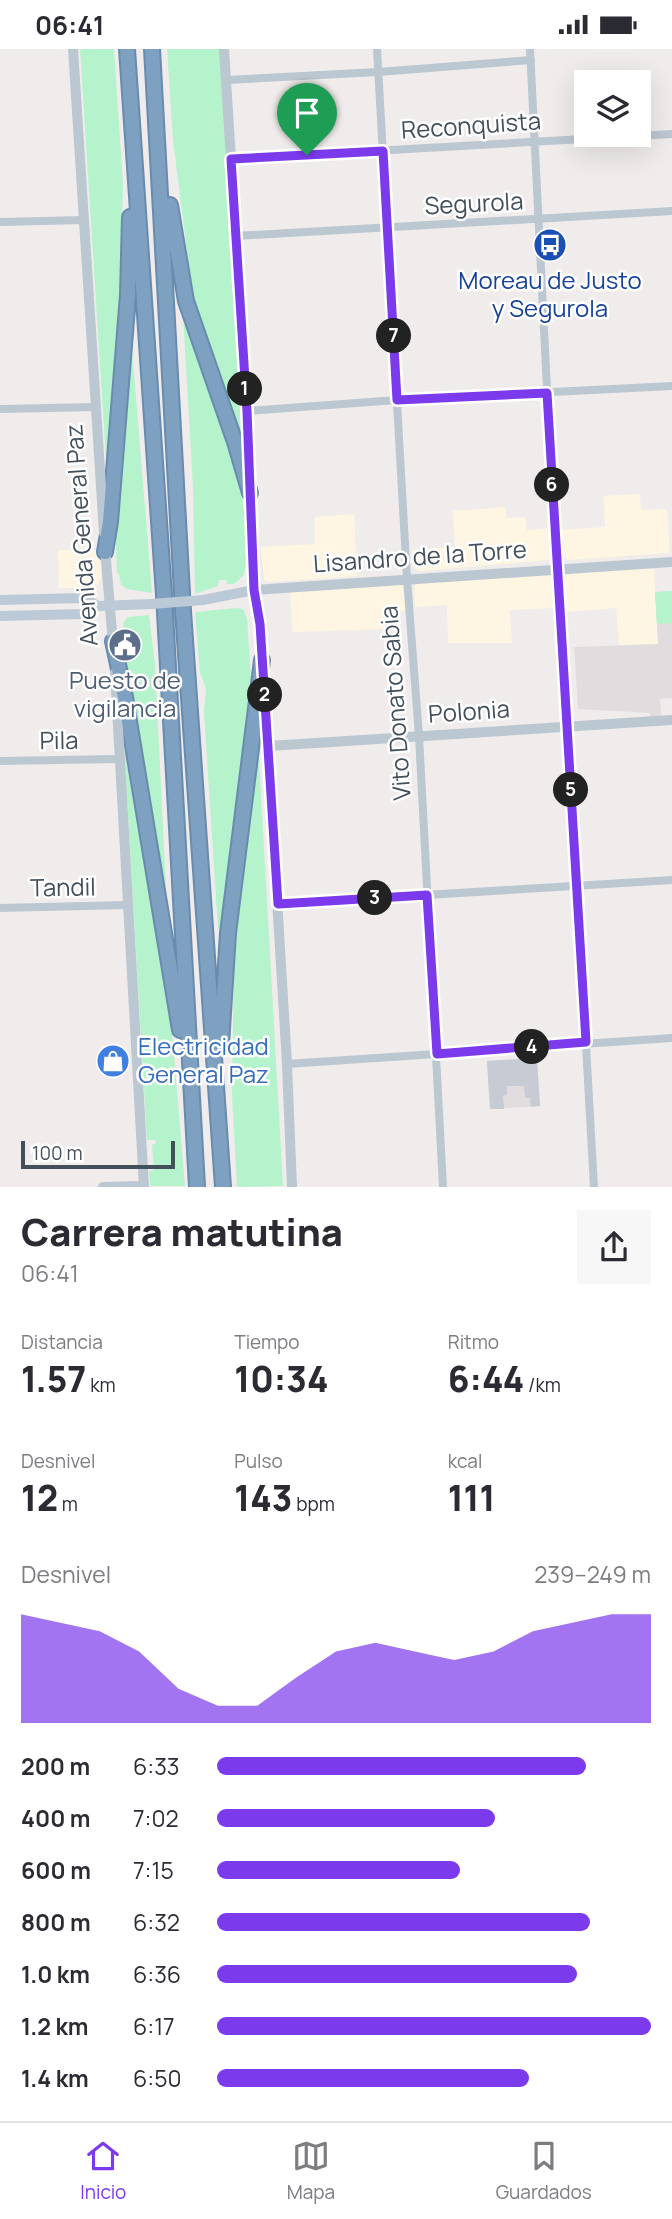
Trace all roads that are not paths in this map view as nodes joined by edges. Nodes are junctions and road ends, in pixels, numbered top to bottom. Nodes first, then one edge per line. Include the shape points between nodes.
1 (73, 49) edge
2 (127, 49) edge
3 (152, 49) edge
4 (224, 49) edge
5 (377, 49) edge
6 (530, 49) edge
7 (531, 60) junction
8 (378, 72) junction
9 (226, 80) junction
10 (132, 124) junction
11 (158, 134) junction
12 (672, 134) edge
13 (535, 141) junction
14 (383, 151) junction
15 (231, 159) junction
16 (672, 211) edge
17 (84, 220) junction
18 (538, 220) junction
19 (0, 222) edge
20 (387, 228) junction
21 (235, 236) junction
22 (672, 386) edge
23 (547, 393) junction
24 (397, 400) junction
25 (96, 407) junction
26 (0, 409) edge
27 (247, 411) junction
28 (250, 493) junction
29 (105, 552) junction
30 (672, 562) edge
31 (556, 569) junction
32 (407, 579) junction
33 (254, 590) junction
34 (0, 600) edge
35 (110, 605) junction
36 (98, 606) junction
37 (0, 616) edge
38 (113, 641) junction
39 (262, 660) junction
40 (672, 720) edge
41 (568, 727) junction
42 (419, 736) junction
43 (269, 746) junction
44 (118, 759) junction
45 (0, 761) edge
46 (672, 880) edge
47 (575, 886) junction
48 (427, 895) junction
49 (278, 904) junction
50 (128, 905) junction
51 (0, 908) edge
52 (672, 1038) edge
53 (586, 1042) junction
54 (437, 1054) junction
55 (287, 1064) junction
56 (218, 1098) junction
57 (193, 1110) junction
58 (144, 1186) edge
59 (103, 1187) edge
60 (197, 1187) edge
61 (223, 1187) edge
62 (292, 1187) edge
63 (443, 1187) edge
64 (594, 1187) edge

1 - 17 street, Avenida General Paz
2 - 10 highway
3 - 11 highway
4 - 9 street
5 - 8 street, Vito Donato Sabia
6 - 7 street
7 - 8 street
7 - 13 street
8 - 9 street
8 - 14 street, Vito Donato Sabia
9 - 15 street
10 - 29 highway via 128,295
10 - 57 highway
11 - 28 highway via 186,302
11 - 56 highway via 183,611
12 - 13 street, Reconquista
13 - 14 street, Reconquista
13 - 18 street
14 - 15 street, Reconquista
14 - 20 street, Vito Donato Sabia
15 - 21 street
16 - 18 street, Segurola
17 - 19 street
17 - 25 street, Avenida General Paz
18 - 20 street, Segurola
18 - 23 street
20 - 21 street, Segurola
20 - 24 street, Vito Donato Sabia
21 - 27 street
22 - 23 street
23 - 24 street
23 - 31 street
24 - 27 street
24 - 32 street, Vito Donato Sabia
25 - 26 street
25 - 29 street, Avenida General Paz
27 - 28 street
28 - 33 street
29 - 35 street, Avenida General Paz
30 - 31 street, Lisandro de la Torre
31 - 32 street, Lisandro de la Torre
31 - 41 street
32 - 33 street, Lisandro de la Torre
32 - 42 street, Vito Donato Sabia
33 - 35 main road, bridge via 203,600
33 - 39 street
34 - 36 main road via 83,598
35 - 36 main road
35 - 38 street, Avenida General Paz
36 - 37 main road via 83,614
38 - 44 street, Avenida General Paz
38 - 57 highway
39 - 43 street
39 - 56 highway via 228,933
40 - 41 street, Polonia
41 - 42 street, Polonia
41 - 47 street
42 - 43 street, Polonia
42 - 48 street, Vito Donato Sabia
43 - 49 street
44 - 45 street, Pila
44 - 50 street, Avenida General Paz
46 - 47 street
47 - 48 street
47 - 53 street
48 - 49 street
48 - 54 street, Vito Donato Sabia
49 - 55 street
50 - 51 street, Tandil
50 - 58 street, Avenida General Paz
52 - 53 street
53 - 54 street
53 - 64 street
54 - 55 street
54 - 63 street, Vito Donato Sabia
55 - 62 street
56 - 61 highway
57 - 60 highway
58 - 59 street

